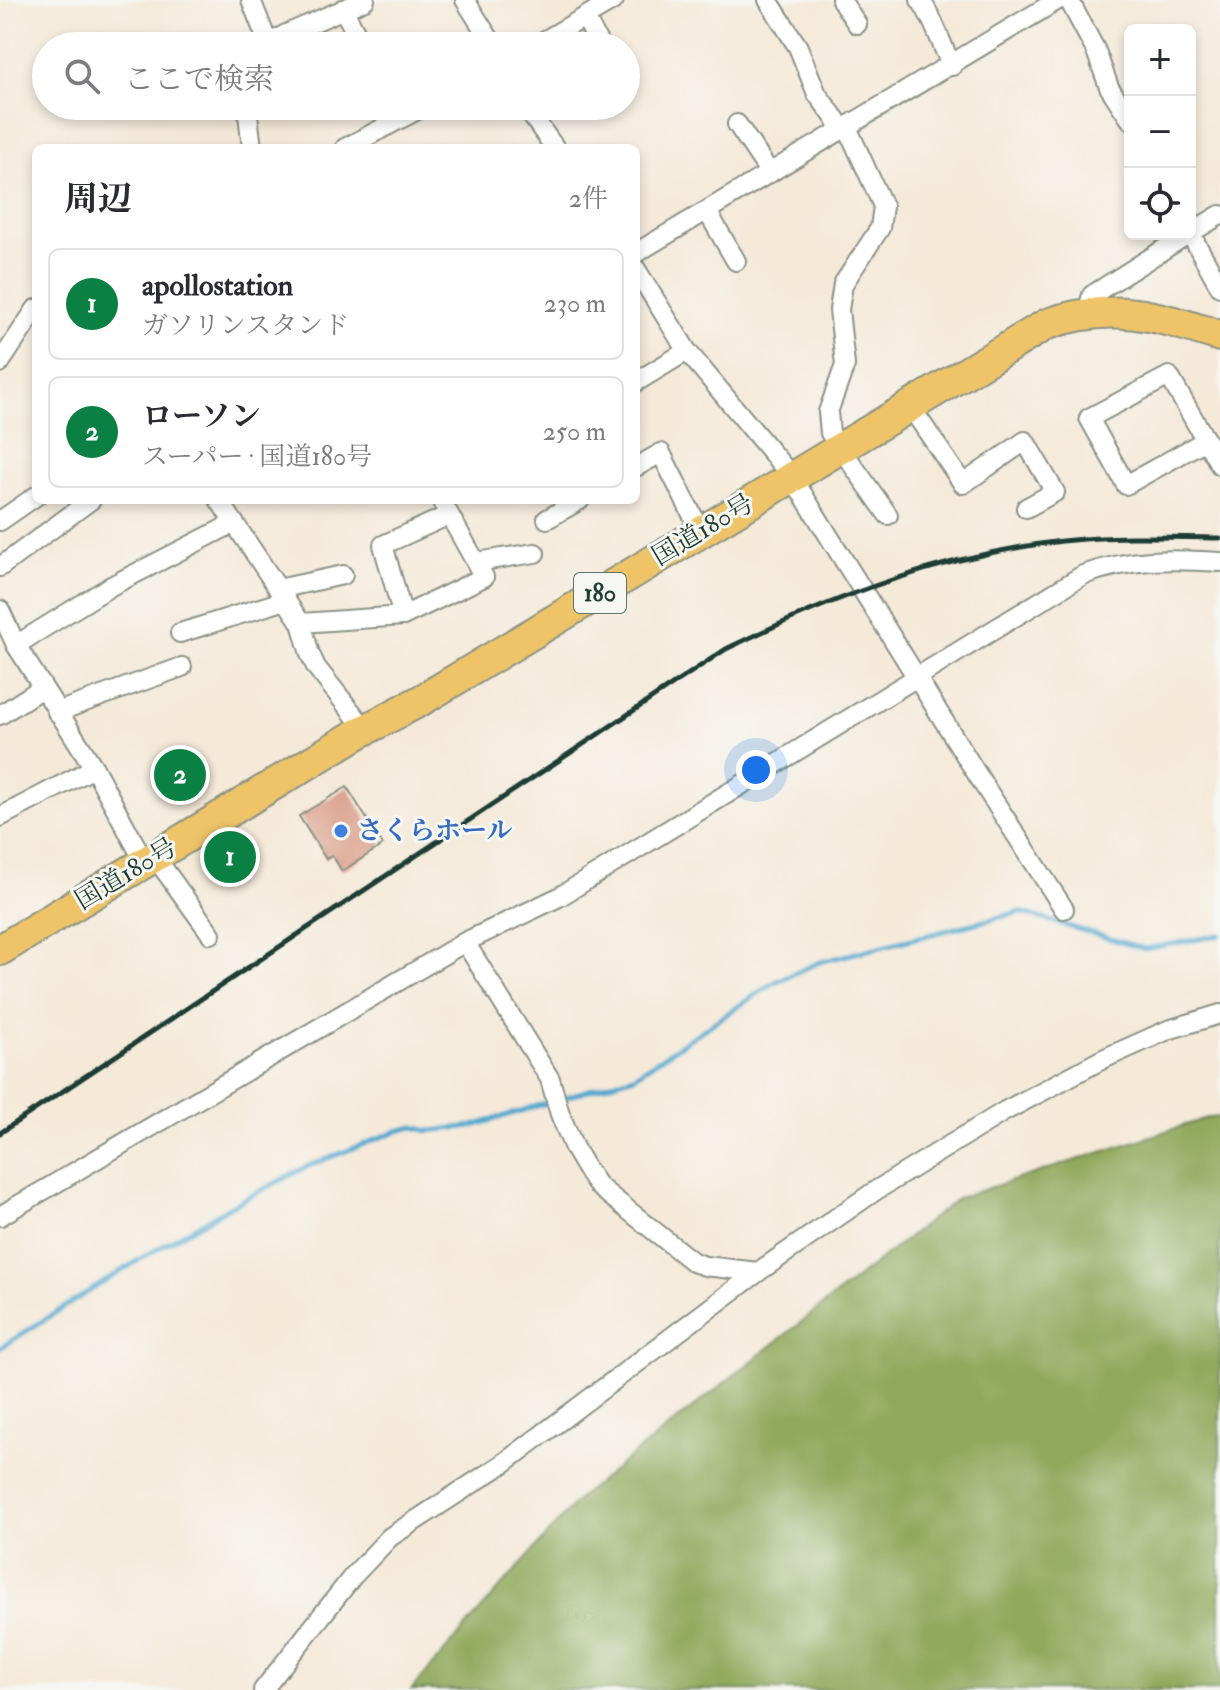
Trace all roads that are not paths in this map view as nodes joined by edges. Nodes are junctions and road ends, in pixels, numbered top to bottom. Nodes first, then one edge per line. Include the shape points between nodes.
1 (251, 0) edge
2 (365, 0) edge
3 (465, 0) edge
4 (614, 0) edge
5 (768, 0) edge
6 (841, 0) edge
7 (920, 0) edge
8 (1069, 0) edge
9 (343, 9) junction
10 (585, 17) junction
11 (857, 24) dead end
12 (262, 32) edge
13 (294, 32) edge
14 (355, 32) edge
15 (485, 32) edge
16 (559, 32) edge
17 (593, 32) edge
18 (952, 66) junction
19 (1124, 110) edge
20 (249, 120) edge
21 (387, 120) edge
22 (535, 120) edge
23 (737, 124) dead end
24 (845, 128) junction
25 (252, 144) edge
26 (351, 144) edge
27 (552, 144) edge
28 (770, 173) junction
29 (707, 211) junction
30 (1220, 215) edge
31 (1196, 228) edge
32 (1176, 240) edge
33 (1195, 240) edge
34 (640, 251) edge
35 (736, 261) dead end
36 (640, 275) edge
37 (1220, 287) edge
38 (1087, 313) junction
39 (32, 315) edge
40 (1220, 336) edge
41 (687, 351) junction
42 (0, 363) edge
43 (640, 380) edge
44 (910, 406) junction
45 (1206, 440) junction
46 (840, 448) junction
47 (640, 465) edge
48 (1220, 465) edge
49 (792, 477) junction
50 (32, 499) edge
51 (86, 504) edge
52 (573, 504) edge
53 (445, 507) edge
54 (230, 508) edge
55 (1026, 508) dead end
56 (888, 515) dead end
57 (547, 519) dead end
58 (0, 521) edge
59 (701, 532) junction
60 (535, 553) dead end
61 (476, 562) junction
62 (1220, 562) edge
63 (0, 567) edge
64 (343, 575) dead end
65 (282, 595) junction
66 (0, 610) edge
67 (403, 616) junction
68 (301, 623) junction
69 (180, 633) dead end
70 (16, 645) junction
71 (182, 667) dead end
72 (916, 677) junction
73 (42, 688) junction
74 (57, 712) junction
75 (0, 715) edge
76 (366, 730) junction
77 (94, 768) junction
78 (0, 817) edge
79 (150, 860) junction
80 (1064, 909) dead end
81 (211, 934) dead end
82 (465, 942) junction
83 (0, 950) edge
84 (1220, 1014) edge
85 (0, 1216) edge
86 (758, 1272) junction
87 (263, 1690) edge

1 - 12 street
2 - 9 street
3 - 15 street
4 - 10 street
5 - 24 street via 798,47 817,94
6 - 11 street
7 - 18 street via 935,19
8 - 18 street
8 - 19 street
9 - 13 street
9 - 14 street
10 - 16 street
10 - 17 street
18 - 24 street
20 - 25 street
21 - 26 street
22 - 27 street
23 - 28 street
24 - 28 street
24 - 46 street via 883,206 880,228 843,284 839,310 845,365 828,412 830,433
28 - 29 street
29 - 34 street
29 - 35 street
30 - 31 street
32 - 38 street via 1092,295
33 - 37 street
36 - 41 street
38 - 40 highway, 国道180号 / 180 via 1146,314
38 - 44 highway, 国道180号 / 180 via 1047,324
39 - 42 street
41 - 43 street
41 - 49 street
44 - 46 highway, 国道180号 / 180
44 - 55 street via 963,484 1025,441 1055,492
45 - 45 street via 1169,376 1089,418 1126,485
45 - 48 street
46 - 49 highway, 国道180号 / 180
46 - 56 street
47 - 59 street via 661,453
49 - 59 highway, 国道180号 / 180
49 - 72 street
50 - 58 street
51 - 63 street
52 - 57 street
53 - 61 street
53 - 67 street via 383,545
54 - 65 street
54 - 70 street
59 - 76 highway, 国道180号 / 180
60 - 61 street
61 - 67 street via 484,577
62 - 72 street via 1131,561 1083,575
64 - 65 street
65 - 68 street
65 - 69 street
66 - 70 street
67 - 68 street
68 - 76 street via 316,667
70 - 73 street
71 - 74 street
72 - 80 street
72 - 82 street via 559,897
73 - 74 street
73 - 75 street
74 - 77 street
76 - 79 highway, 国道180号 / 180
77 - 78 street
77 - 79 street
79 - 81 street
79 - 83 highway, 国道180号 / 180
82 - 85 street
82 - 86 street via 554,1089 574,1148 598,1186 693,1262
84 - 86 street via 1103,1059 1005,1111
86 - 87 street via 504,1463 390,1537

